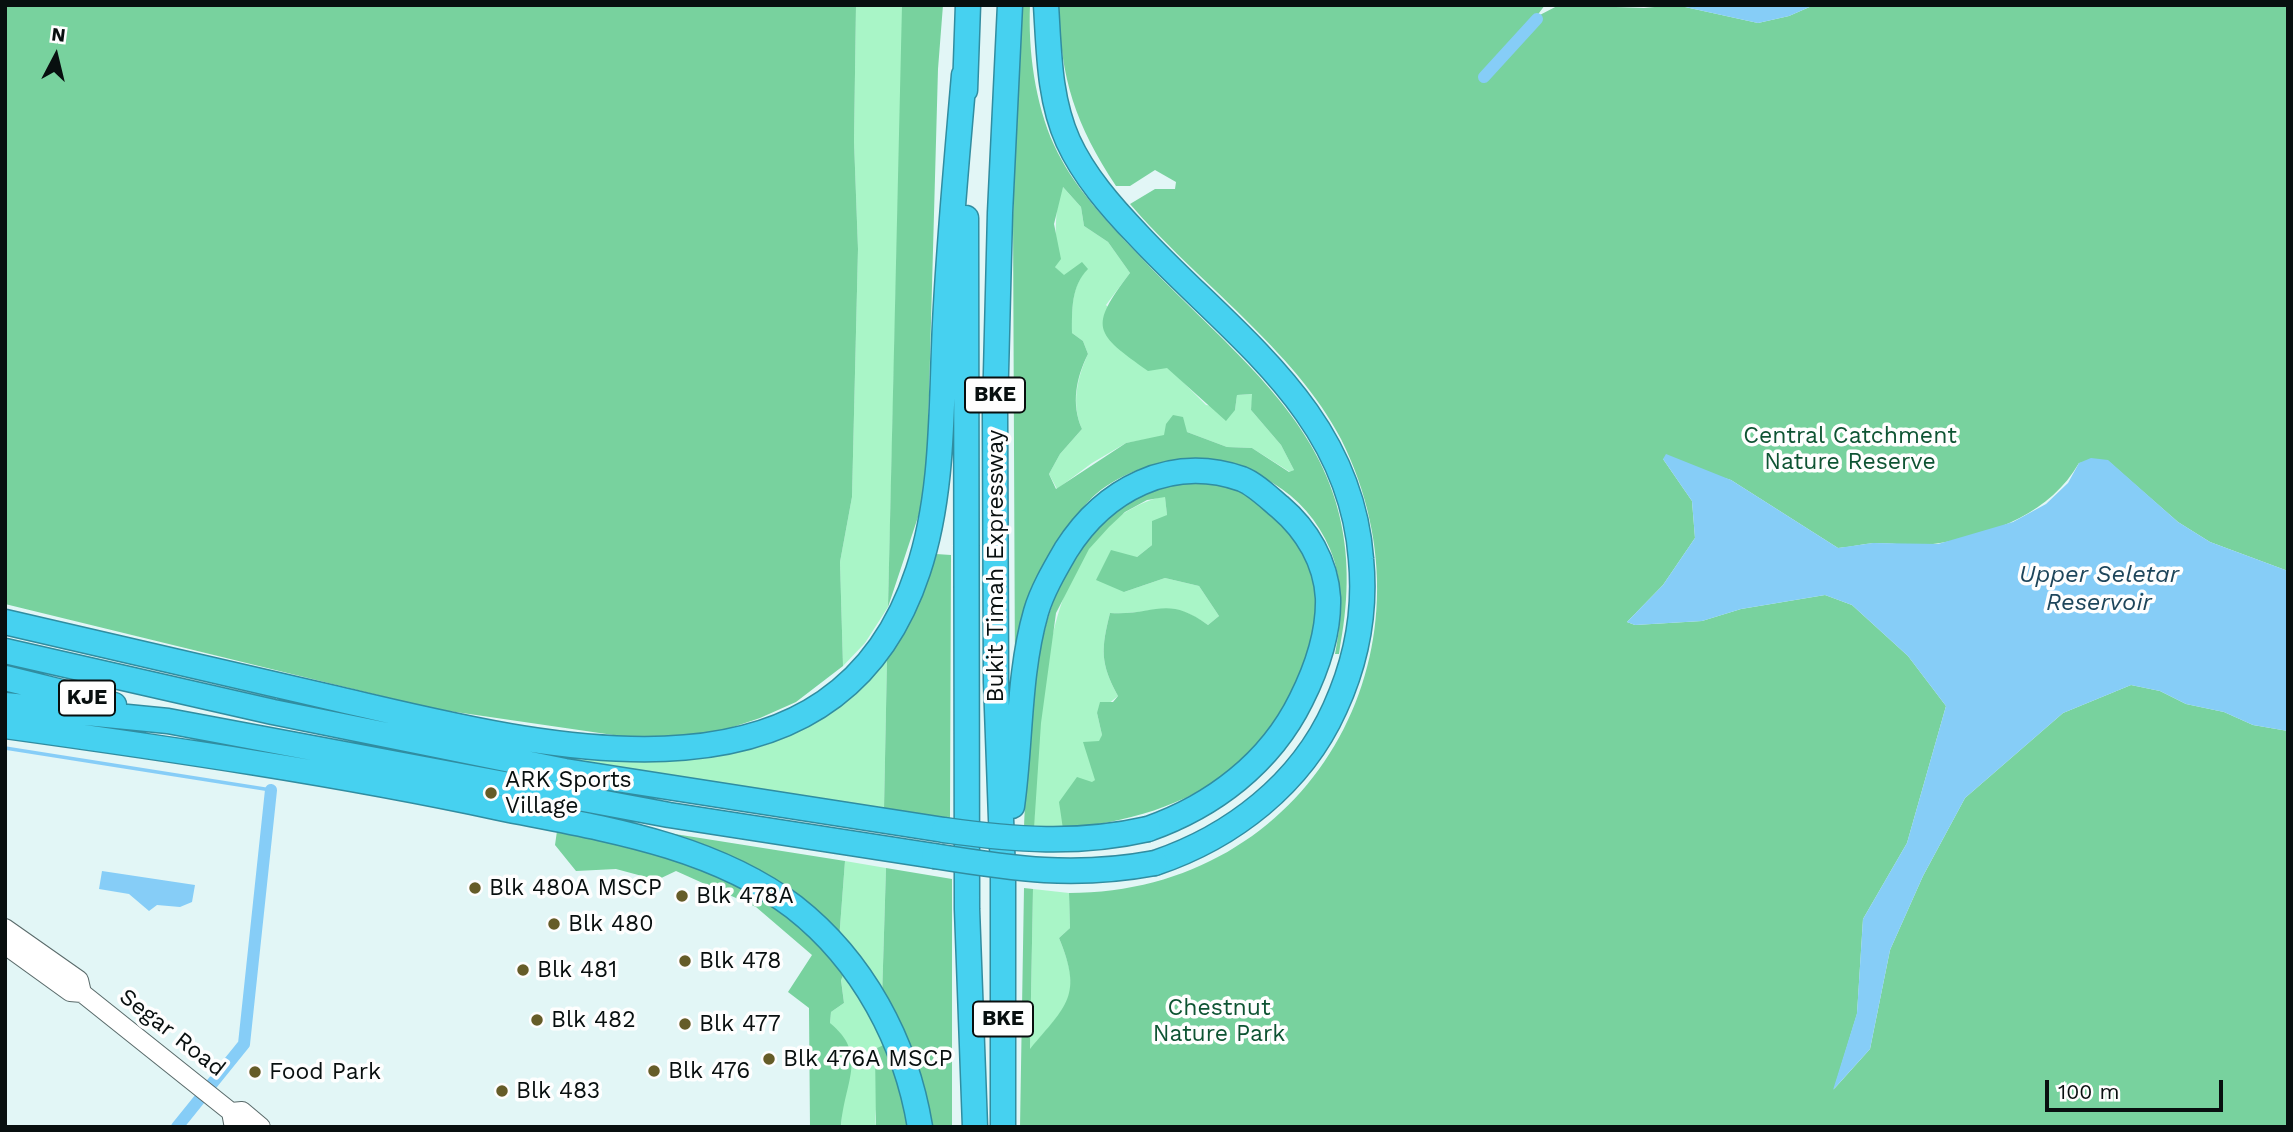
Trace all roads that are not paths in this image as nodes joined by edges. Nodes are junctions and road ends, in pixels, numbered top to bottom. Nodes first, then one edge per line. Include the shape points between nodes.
1 (968, 5) edge
2 (1010, 5) edge
3 (1046, 5) edge
4 (964, 75) junction
5 (5, 622) edge
6 (5, 651) edge
7 (5, 678) edge
8 (5, 707) edge
9 (168, 721) junction
10 (5, 726) edge
11 (229, 757) junction
12 (1003, 873) junction
13 (5, 928) edge
14 (5, 945) edge
15 (82, 993) junction
16 (234, 1120) edge
17 (261, 1127) edge
18 (920, 1127) edge
19 (975, 1127) edge
20 (1003, 1127) edge

1 - 4 highway, Bukit Timah Expressway / BKE
2 - 12 highway, Bukit Timah Expressway / BKE via 995,412 996,682
3 - 9 highway, KJE, bridge via 1051,81 1068,141 1104,199 1275,371 1318,425 1341,470 1355,515 1363,601 1348,680 1312,749 1292,776 1252,813 1211,840 1155,863 1087,873 1018,870 669,816
4 - 5 highway via 938,464 929,535 893,626 865,665 816,708 744,738 701,747 589,749 523,741
4 - 19 highway, Bukit Timah Expressway / BKE via 967,909
6 - 12 highway, KJE, bridge via 565,771 997,838 1059,842 1109,838 1148,830 1220,794 1272,746 1306,690 1325,636 1328,596 1318,554 1295,520 1244,480 1209,472 1161,474 1113,496 1081,528 1055,569 1036,611 1024,673 1015,787
7 - 9 highway, KJE
8 - 9 highway
8 - 11 highway
10 - 11 highway
11 - 18 highway via 565,821 685,851 761,885 828,937 875,999 908,1074
12 - 20 highway, Bukit Timah Expressway / BKE
13 - 15 street, Segar Road via 79,980
14 - 15 street, Segar Road via 70,992
15 - 16 street, Segar Road via 214,1098
16 - 17 street, Segar Road via 242,1111

